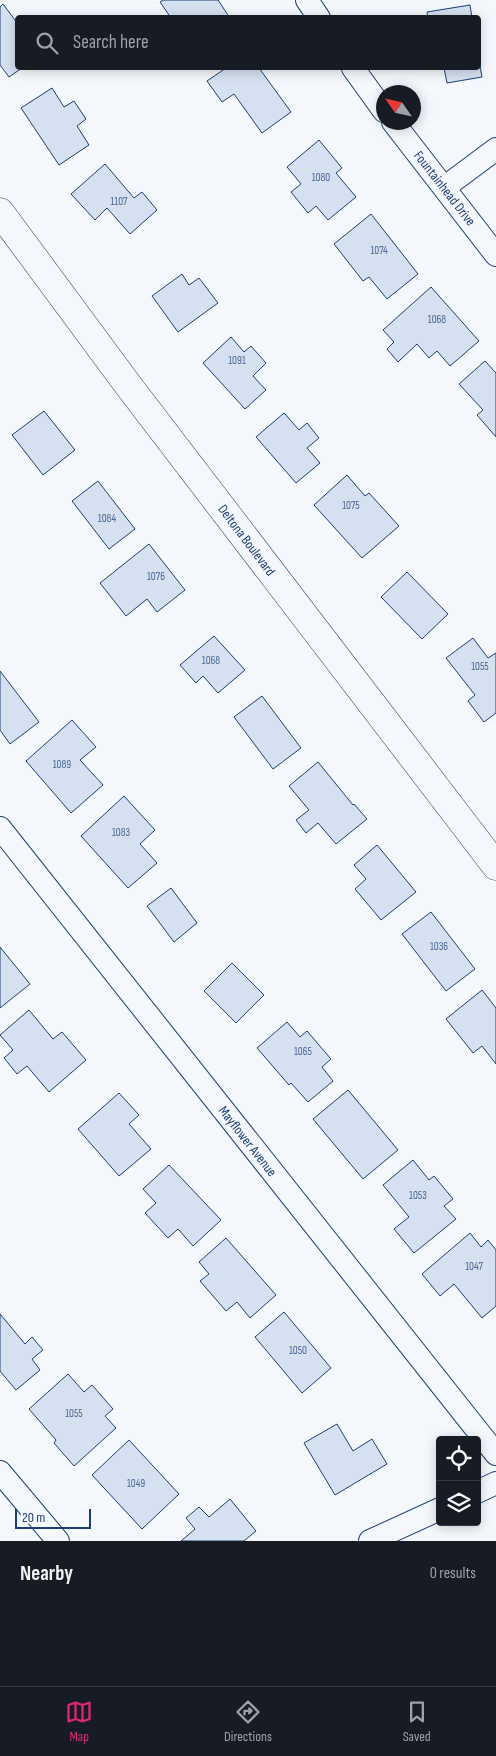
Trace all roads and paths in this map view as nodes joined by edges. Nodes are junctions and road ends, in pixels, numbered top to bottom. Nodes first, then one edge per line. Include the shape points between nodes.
1 (307, 0) edge
2 (317, 15) edge
3 (354, 70) edge
4 (376, 99) edge
5 (399, 130) edge
6 (496, 148) edge
7 (445, 187) junction
8 (0, 212) edge
9 (496, 254) edge
10 (0, 828) edge
11 (496, 866) edge
12 (496, 1454) edge
13 (0, 1472) edge
14 (496, 1483) edge
15 (481, 1490) edge
16 (436, 1511) edge
17 (58, 1541) edge
18 (370, 1541) edge

1 - 2 street
3 - 4 street
5 - 7 street, Fountainhead Drive
6 - 7 street
7 - 9 street, Fountainhead Drive
8 - 11 street, Deltona Boulevard via 128,385
10 - 12 street, Mayflower Avenue
13 - 17 street
14 - 15 street
16 - 18 street

